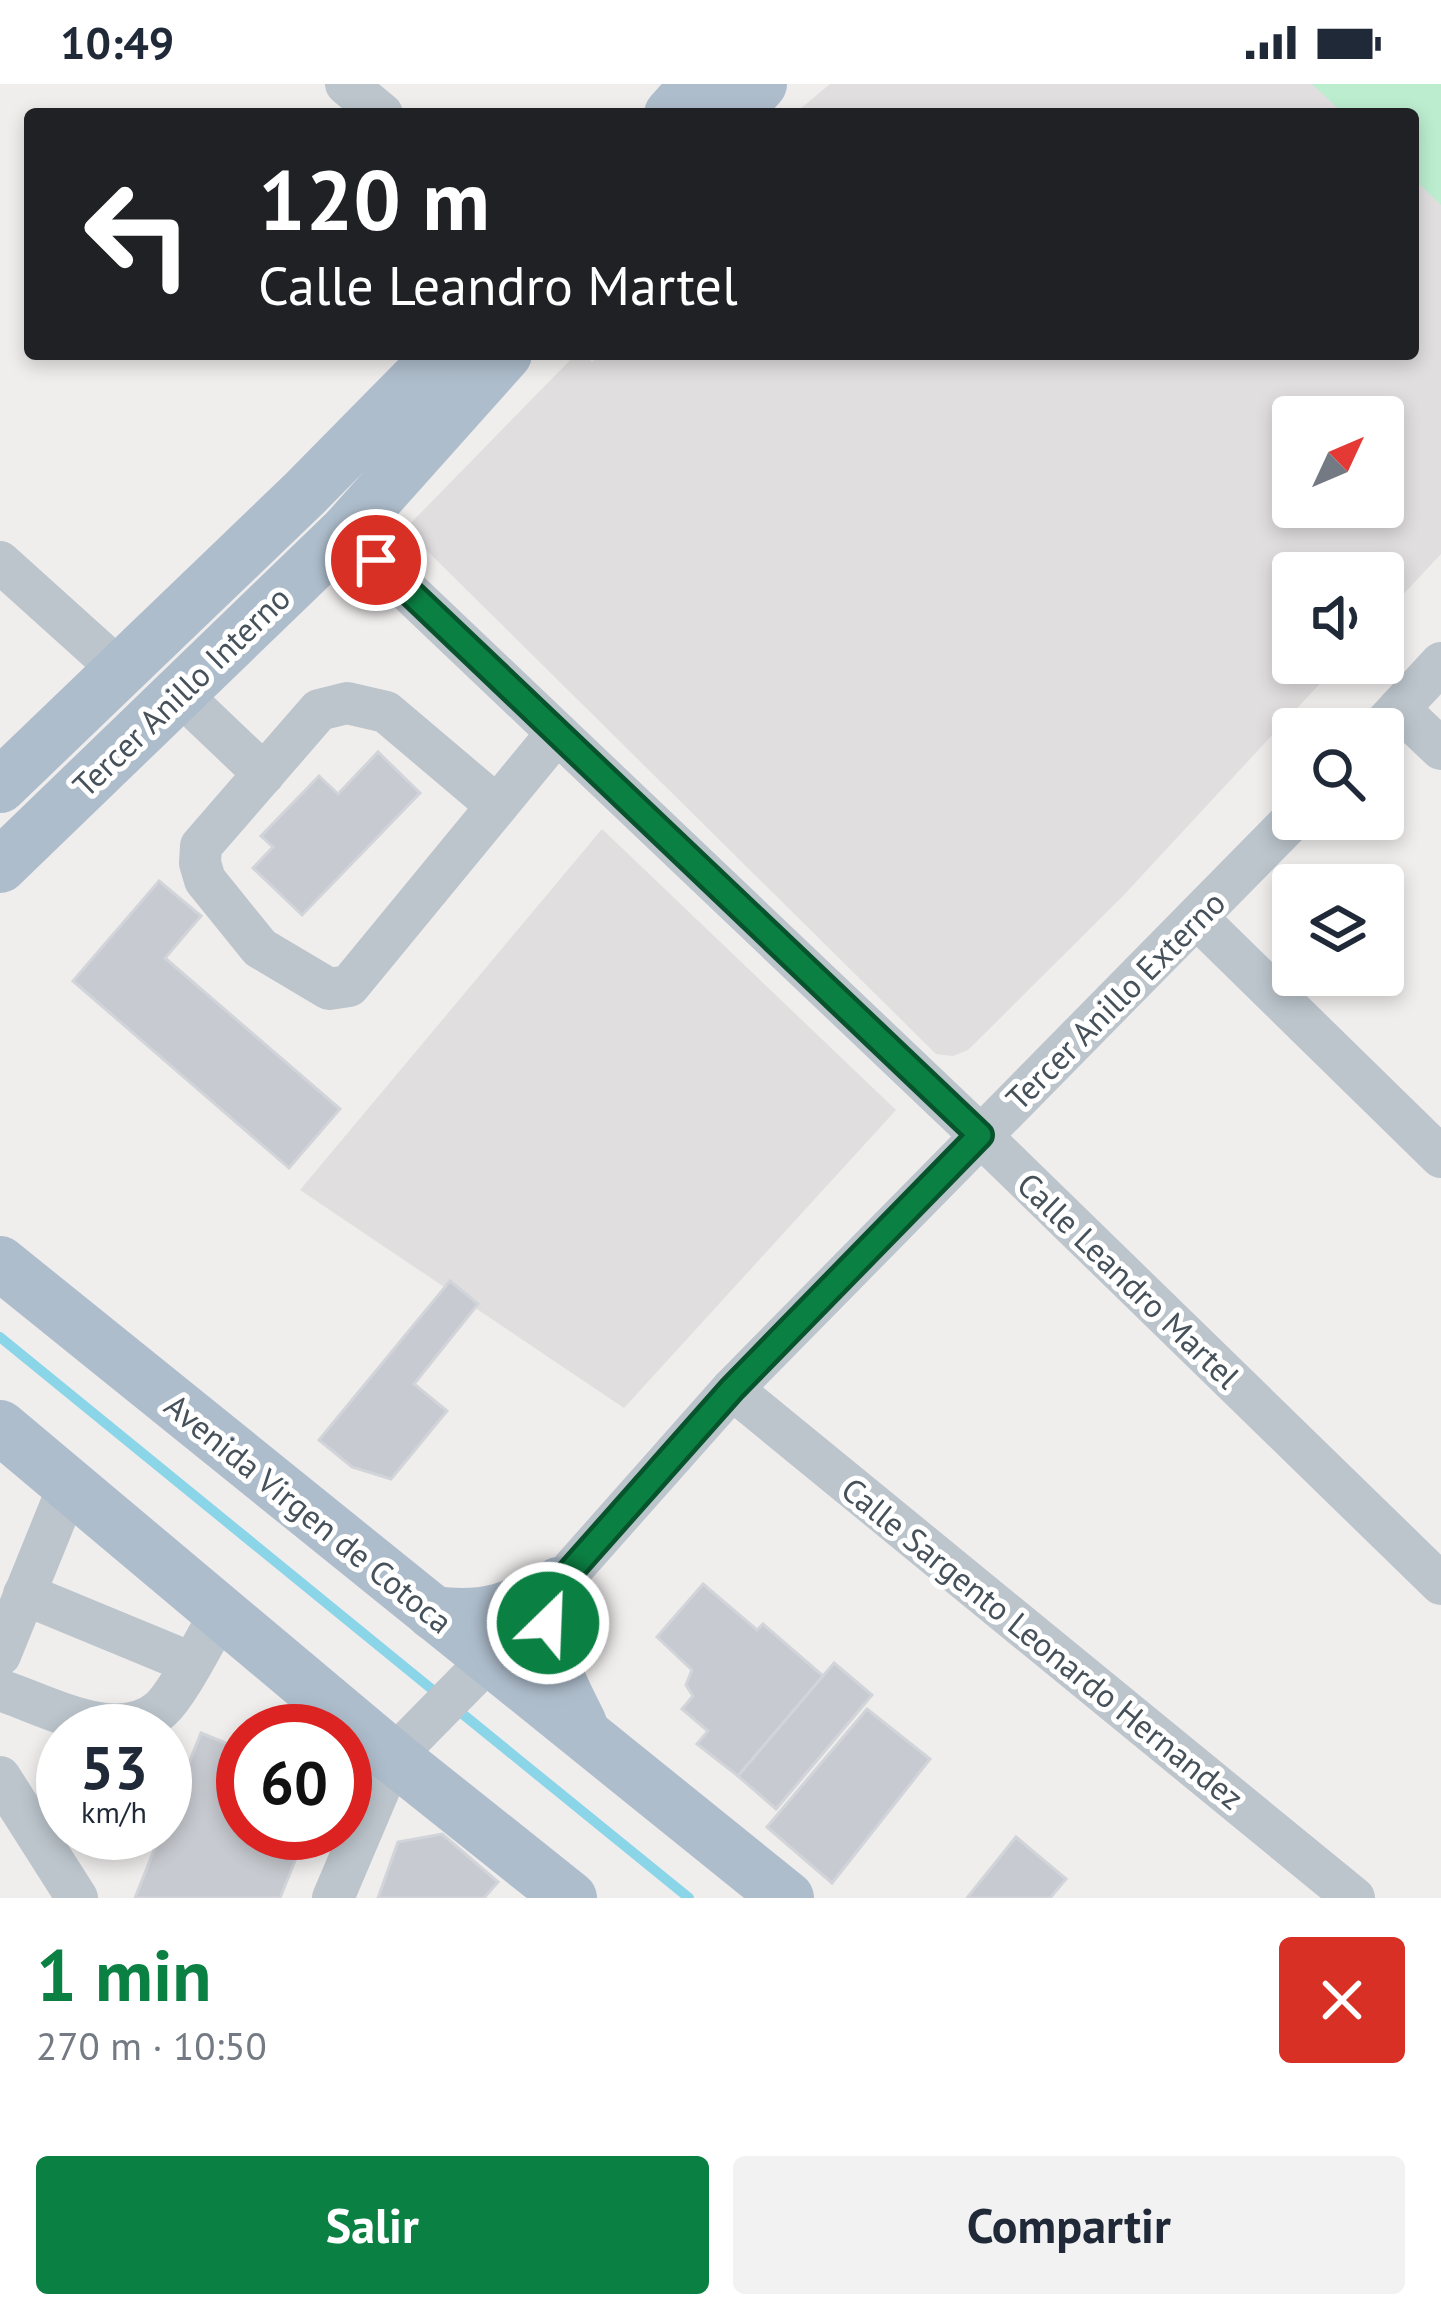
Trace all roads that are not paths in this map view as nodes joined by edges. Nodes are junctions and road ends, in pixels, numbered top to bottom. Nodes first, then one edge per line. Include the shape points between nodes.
1 (346, 84) edge
2 (698, 84) edge
3 (723, 84) edge
4 (760, 84) edge
5 (375, 108) edge
6 (676, 108) edge
7 (701, 108) edge
8 (738, 108) edge
9 (436, 360) edge
10 (491, 360) edge
11 (346, 532) junction
12 (0, 562) edge
13 (1441, 663) edge
14 (122, 671) junction
15 (180, 694) junction
16 (1400, 708) edge
17 (1404, 727) edge
18 (557, 733) junction
19 (1441, 749) edge
20 (264, 774) junction
21 (0, 786) edge
22 (496, 806) junction
23 (0, 832) edge
24 (1273, 840) edge
25 (0, 866) edge
26 (1197, 919) junction
27 (980, 1135) junction
28 (1441, 1157) edge
29 (0, 1263) edge
30 (732, 1389) junction
31 (0, 1427) edge
32 (69, 1485) junction
33 (1433, 1560) edge
34 (559, 1584) junction
35 (24, 1594) junction
36 (221, 1612) junction
37 (433, 1613) junction
38 (0, 1654) edge
39 (191, 1663) junction
40 (478, 1670) junction
41 (0, 1690) edge
42 (586, 1736) junction
43 (401, 1749) junction
44 (0, 1778) edge
45 (77, 1898) edge
46 (333, 1898) edge
47 (570, 1898) edge
48 (787, 1898) edge
49 (1354, 1898) edge

1 - 5 street
2 - 6 main road
3 - 7 main road
4 - 8 main road
9 - 14 main road, Tercer Anillo Interno
10 - 11 main road via 347,491 338,506
11 - 15 main road, Tercer Anillo Interno
11 - 18 street, Calle Leandro Martel
12 - 14 street
13 - 16 street
14 - 21 main road, Tercer Anillo Interno
14 - 23 main road via 134,694 129,706
15 - 20 street
15 - 25 main road, Tercer Anillo Interno
17 - 19 street
18 - 22 street
18 - 27 street, Calle Leandro Martel
20 - 22 street via 319,710 347,703 386,712
20 - 22 street via 201,846 205,880 260,948 329,988 349,986
24 - 26 street, Tercer Anillo Externo
26 - 27 street, Tercer Anillo Externo
26 - 28 street
27 - 30 street, Tercer Anillo Externo
27 - 33 street, Calle Leandro Martel
29 - 37 main road, Avenida Virgen de Cotoca
30 - 34 street, Tercer Anillo Externo
30 - 49 street, Calle Sargento Leonardo Hernandez
31 - 32 main road
32 - 35 street
32 - 36 main road
34 - 37 main road via 500,1613
34 - 40 street, Tercer Anillo Externo
34 - 42 main road via 548,1623 550,1662
35 - 38 street
35 - 39 street
36 - 39 street
36 - 43 main road
37 - 40 main road, Avenida Virgen de Cotoca
39 - 41 street via 163,1707 142,1721 110,1726
40 - 42 main road, Avenida Virgen de Cotoca
40 - 43 street, Tercer Anillo Externo
42 - 48 main road, Avenida Virgen de Cotoca
43 - 46 street
43 - 47 main road
44 - 45 street

